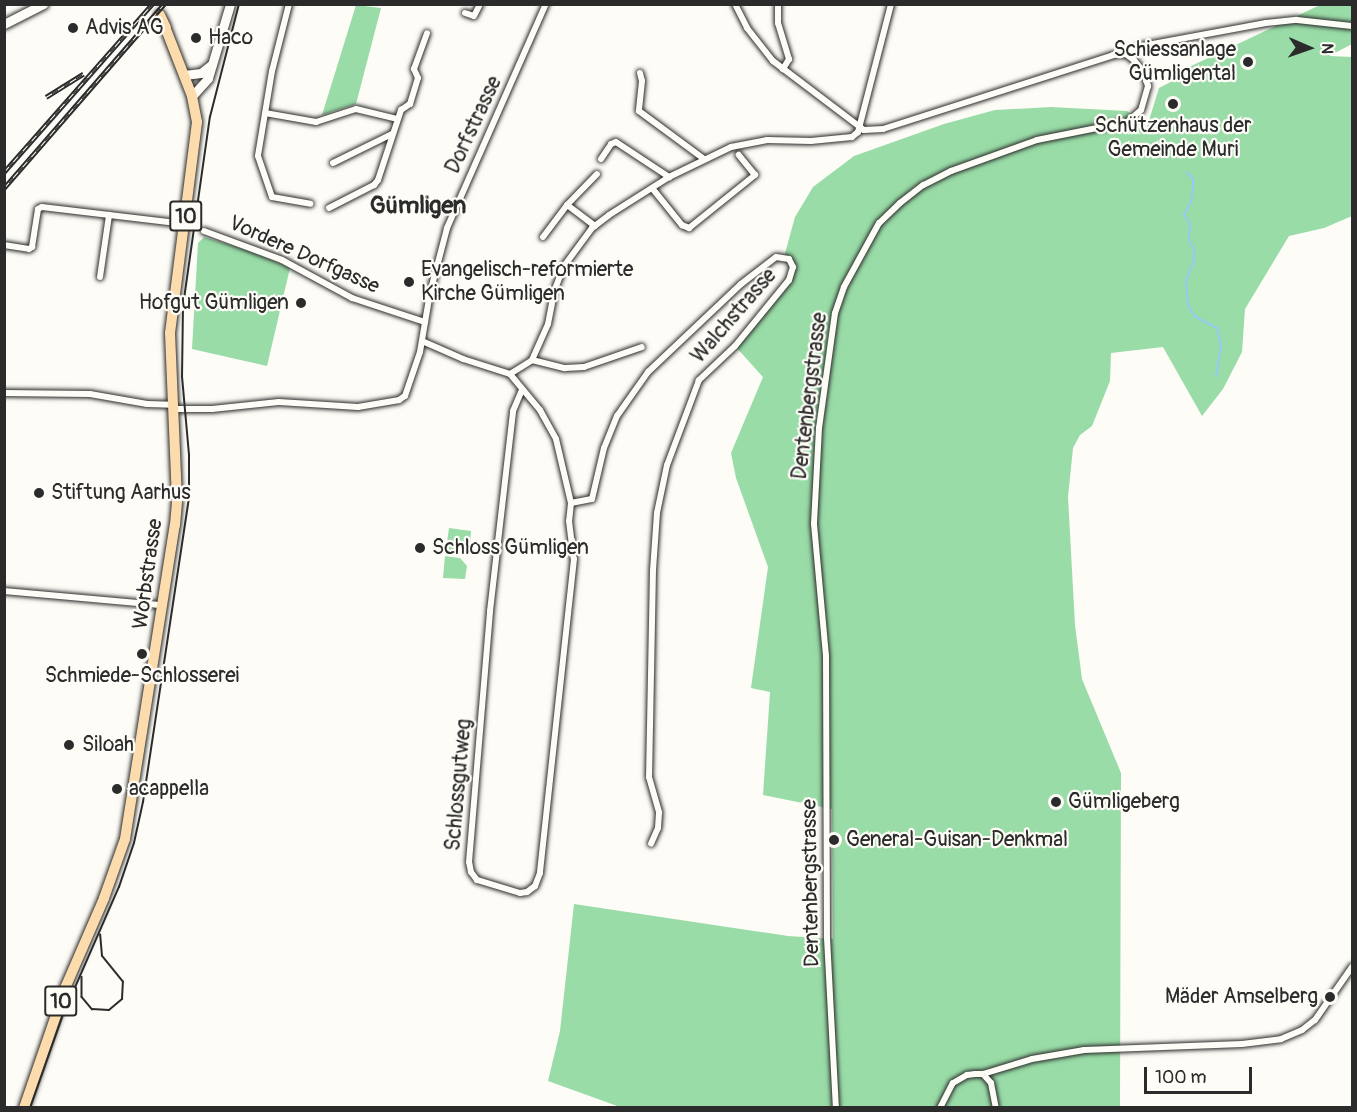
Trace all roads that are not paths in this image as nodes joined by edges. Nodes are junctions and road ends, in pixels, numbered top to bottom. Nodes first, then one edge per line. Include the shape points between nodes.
1 (43, 4) edge
2 (230, 4) edge
3 (289, 4) edge
4 (480, 4) edge
5 (546, 4) edge
6 (735, 4) edge
7 (778, 4) edge
8 (891, 4) edge
9 (465, 13) dead end
10 (160, 15) dead end
11 (4, 24) edge
12 (1353, 26) edge
13 (427, 33) dead end
14 (1126, 54) junction
15 (212, 64) junction
16 (783, 69) junction
17 (640, 74) dead end
18 (184, 75) junction
19 (192, 96) junction
20 (265, 113) junction
21 (397, 119) junction
22 (860, 128) junction
23 (392, 134) junction
24 (739, 155) dead end
25 (601, 159) dead end
26 (704, 159) junction
27 (333, 163) dead end
28 (597, 174) dead end
29 (669, 177) junction
30 (652, 188) junction
31 (310, 204) dead end
32 (567, 205) junction
33 (329, 208) dead end
34 (110, 215) junction
35 (185, 224) junction
36 (595, 226) junction
37 (204, 231) dead end
38 (543, 237) dead end
39 (4, 245) edge
40 (100, 276) dead end
41 (425, 322) junction
42 (422, 341) junction
43 (642, 347) dead end
44 (532, 360) junction
45 (510, 374) junction
46 (522, 390) junction
47 (4, 393) edge
48 (172, 407) junction
49 (571, 503) junction
50 (4, 591) edge
51 (163, 605) junction
52 (651, 844) dead end
53 (1353, 967) edge
54 (982, 1074) junction
55 (24, 1107) edge
56 (836, 1107) edge
57 (940, 1107) edge
58 (996, 1107) edge

1 - 11 street
2 - 15 street
3 - 20 street
4 - 9 street via 474,16
5 - 41 street, Dorfstrasse via 456,204
6 - 16 street via 747,28
7 - 16 street via 778,23 789,59
8 - 22 street
10 - 18 main road, Worbstrasse / 10
12 - 14 street via 1266,22 1142,46
13 - 21 street via 414,69 418,78 410,104
14 - 22 street via 1098,58 883,129
14 - 56 street, Dentenbergstrasse via 1141,68 1148,86 1145,102 1136,116 1121,123 1037,140 923,185 879,223 844,287 835,313 819,428 814,524 826,656 827,938
15 - 18 street via 201,74
15 - 19 street via 206,82
16 - 22 street
17 - 26 street via 639,111
18 - 19 main road, Worbstrasse / 10
19 - 35 main road, Worbstrasse / 10 via 196,133
20 - 21 street via 316,122 356,109
20 - 31 street via 258,156 270,193 272,197
21 - 23 street
22 - 26 street via 852,137 750,142
23 - 27 street
23 - 33 street via 374,185
24 - 30 street via 755,176 689,228 682,225
25 - 29 street via 616,142
26 - 29 street
28 - 32 street
29 - 30 street
30 - 36 street
32 - 36 street
32 - 38 street
34 - 35 street
34 - 39 street via 42,207 38,209 32,247
34 - 40 street
35 - 48 main road, Worbstrasse / 10 via 170,333
36 - 44 street via 564,266 548,324
37 - 41 street, Vordere Dorfgasse via 282,260 352,298
41 - 42 street, Dorfstrasse
42 - 45 street
42 - 48 street, Dorfstrasse via 412,379 402,398 358,407 279,402 212,409
43 - 44 street via 584,367
44 - 45 street
45 - 46 street
46 - 49 street via 552,430
46 - 49 street, Schlossgutweg via 513,411 490,611 469,862 472,875 479,881 520,893 535,886 540,873 573,574
47 - 48 street via 100,394
48 - 51 main road, Worbstrasse / 10 via 177,513
49 - 52 street, Walchstrasse via 592,499 604,448 617,416 648,372 741,284 776,257 789,259 793,267 789,280 735,346 699,380 667,465 657,513 652,570 649,777 659,813
50 - 51 street
51 - 55 main road, Worbstrasse / 10 via 125,839 66,986
53 - 54 street via 1315,1020 1281,1040 1084,1050 1032,1059
54 - 57 street via 957,1080
54 - 58 street via 994,1090

